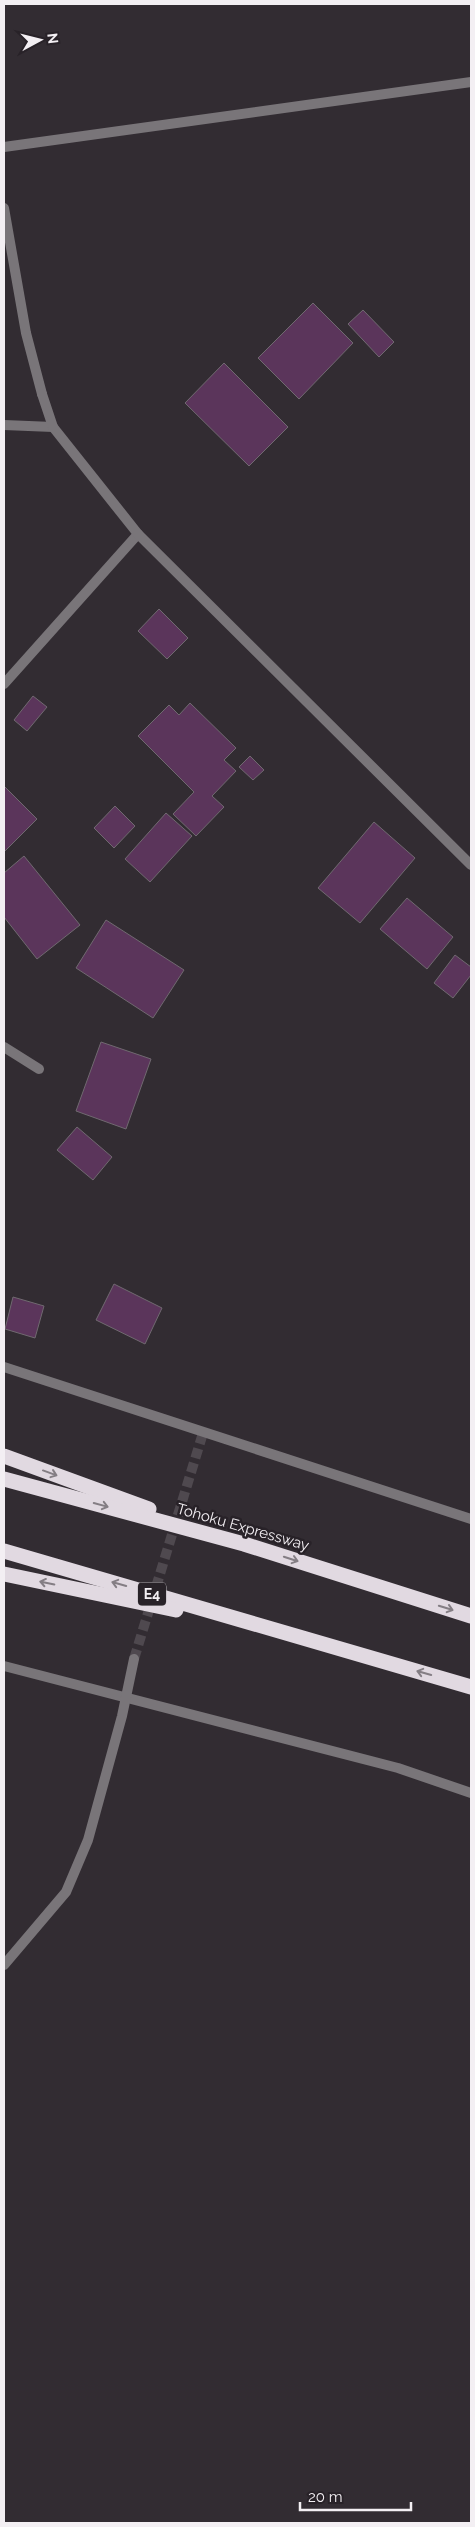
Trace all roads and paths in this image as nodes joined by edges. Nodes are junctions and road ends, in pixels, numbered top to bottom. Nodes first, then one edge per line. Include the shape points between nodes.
1 (471, 82) edge
2 (4, 147) edge
3 (4, 208) edge
4 (4, 425) edge
5 (53, 427) junction
6 (138, 534) junction
7 (4, 684) edge
8 (471, 865) edge
9 (4, 1047) edge
10 (39, 1069) dead end
11 (4, 1367) edge
12 (4, 1456) edge
13 (4, 1479) edge
14 (471, 1519) edge
15 (244, 1544) junction
16 (4, 1551) edge
17 (4, 1574) edge
18 (471, 1616) edge
19 (300, 1636) junction
20 (134, 1659) tunnel mouth
21 (4, 1666) edge
22 (471, 1687) edge
23 (126, 1696) junction
24 (471, 1793) edge
25 (4, 1965) edge

1 - 2 street
3 - 5 street via 26,333
4 - 5 street
5 - 6 street
6 - 7 street
6 - 8 street
9 - 10 street
11 - 14 street
12 -> 15 highway
13 -> 15 highway, Tohoku Expressway
15 -> 18 highway, Tohoku Expressway
19 -> 16 highway, E4
19 -> 17 highway
22 -> 19 highway, E4
20 - 23 street
21 - 23 street
23 - 24 street via 398,1768
23 - 25 street via 88,1840 66,1892

